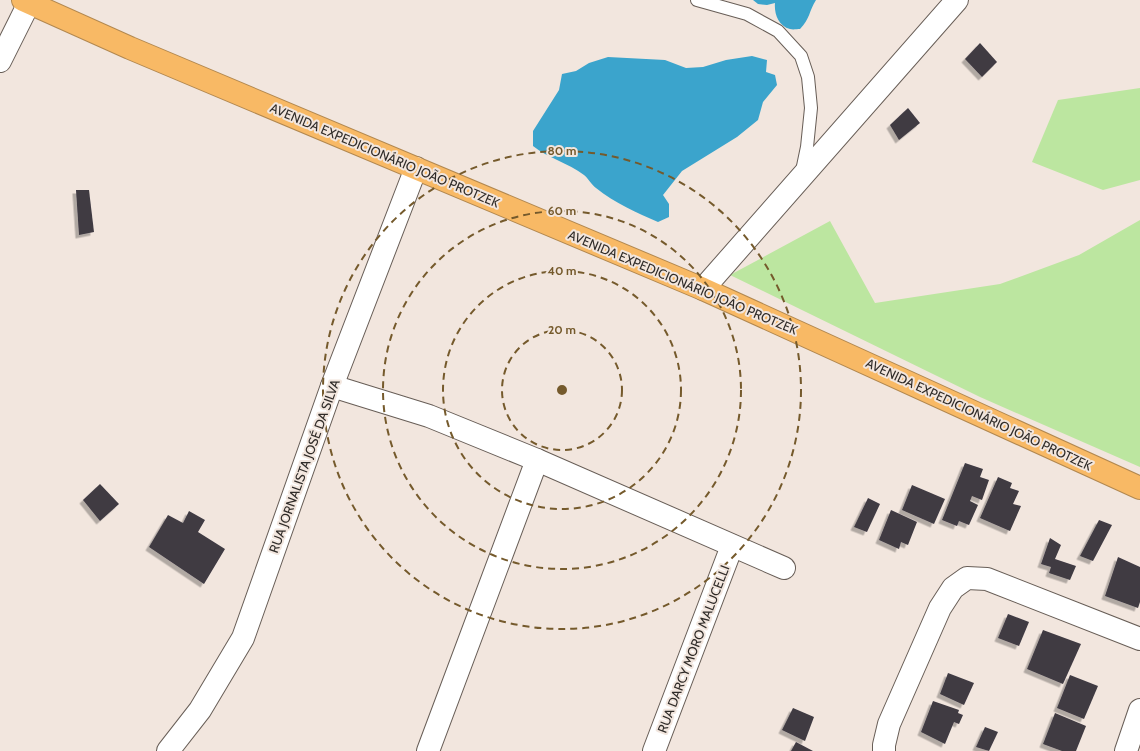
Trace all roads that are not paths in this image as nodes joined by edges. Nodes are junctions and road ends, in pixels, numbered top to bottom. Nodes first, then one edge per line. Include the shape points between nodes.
1 (697, 0) edge
2 (957, 0) edge
3 (26, 1) edge
4 (0, 61) edge
5 (416, 168) junction
6 (800, 178) junction
7 (703, 289) junction
8 (332, 386) junction
9 (537, 460) junction
10 (1140, 488) edge
11 (732, 546) junction
12 (784, 568) dead end
13 (1140, 639) edge
14 (1140, 710) edge
15 (168, 751) edge
16 (428, 751) edge
17 (654, 751) edge
18 (884, 751) edge
19 (1126, 751) edge

1 - 6 lane via 747,14 778,31 801,56 808,77 812,108
2 - 6 street
3 - 4 street
3 - 5 highway, AVENIDA EXPEDICIONÁRIO JOÃO PROTZEK via 130,48
5 - 7 highway, AVENIDA EXPEDICIONÁRIO JOÃO PROTZEK
5 - 8 street, RUA JORNALISTA JOSÉ DA SILVA
6 - 7 street
7 - 10 highway, AVENIDA EXPEDICIONÁRIO JOÃO PROTZEK
8 - 9 street via 429,416
8 - 15 street, RUA JORNALISTA JOSÉ DA SILVA via 243,638 200,710
9 - 11 street
9 - 16 street
11 - 12 street
11 - 17 street, RUA DARCY MORO MALUCELLI
13 - 18 street via 987,579 967,578 953,588 940,608 889,724
14 - 19 street

